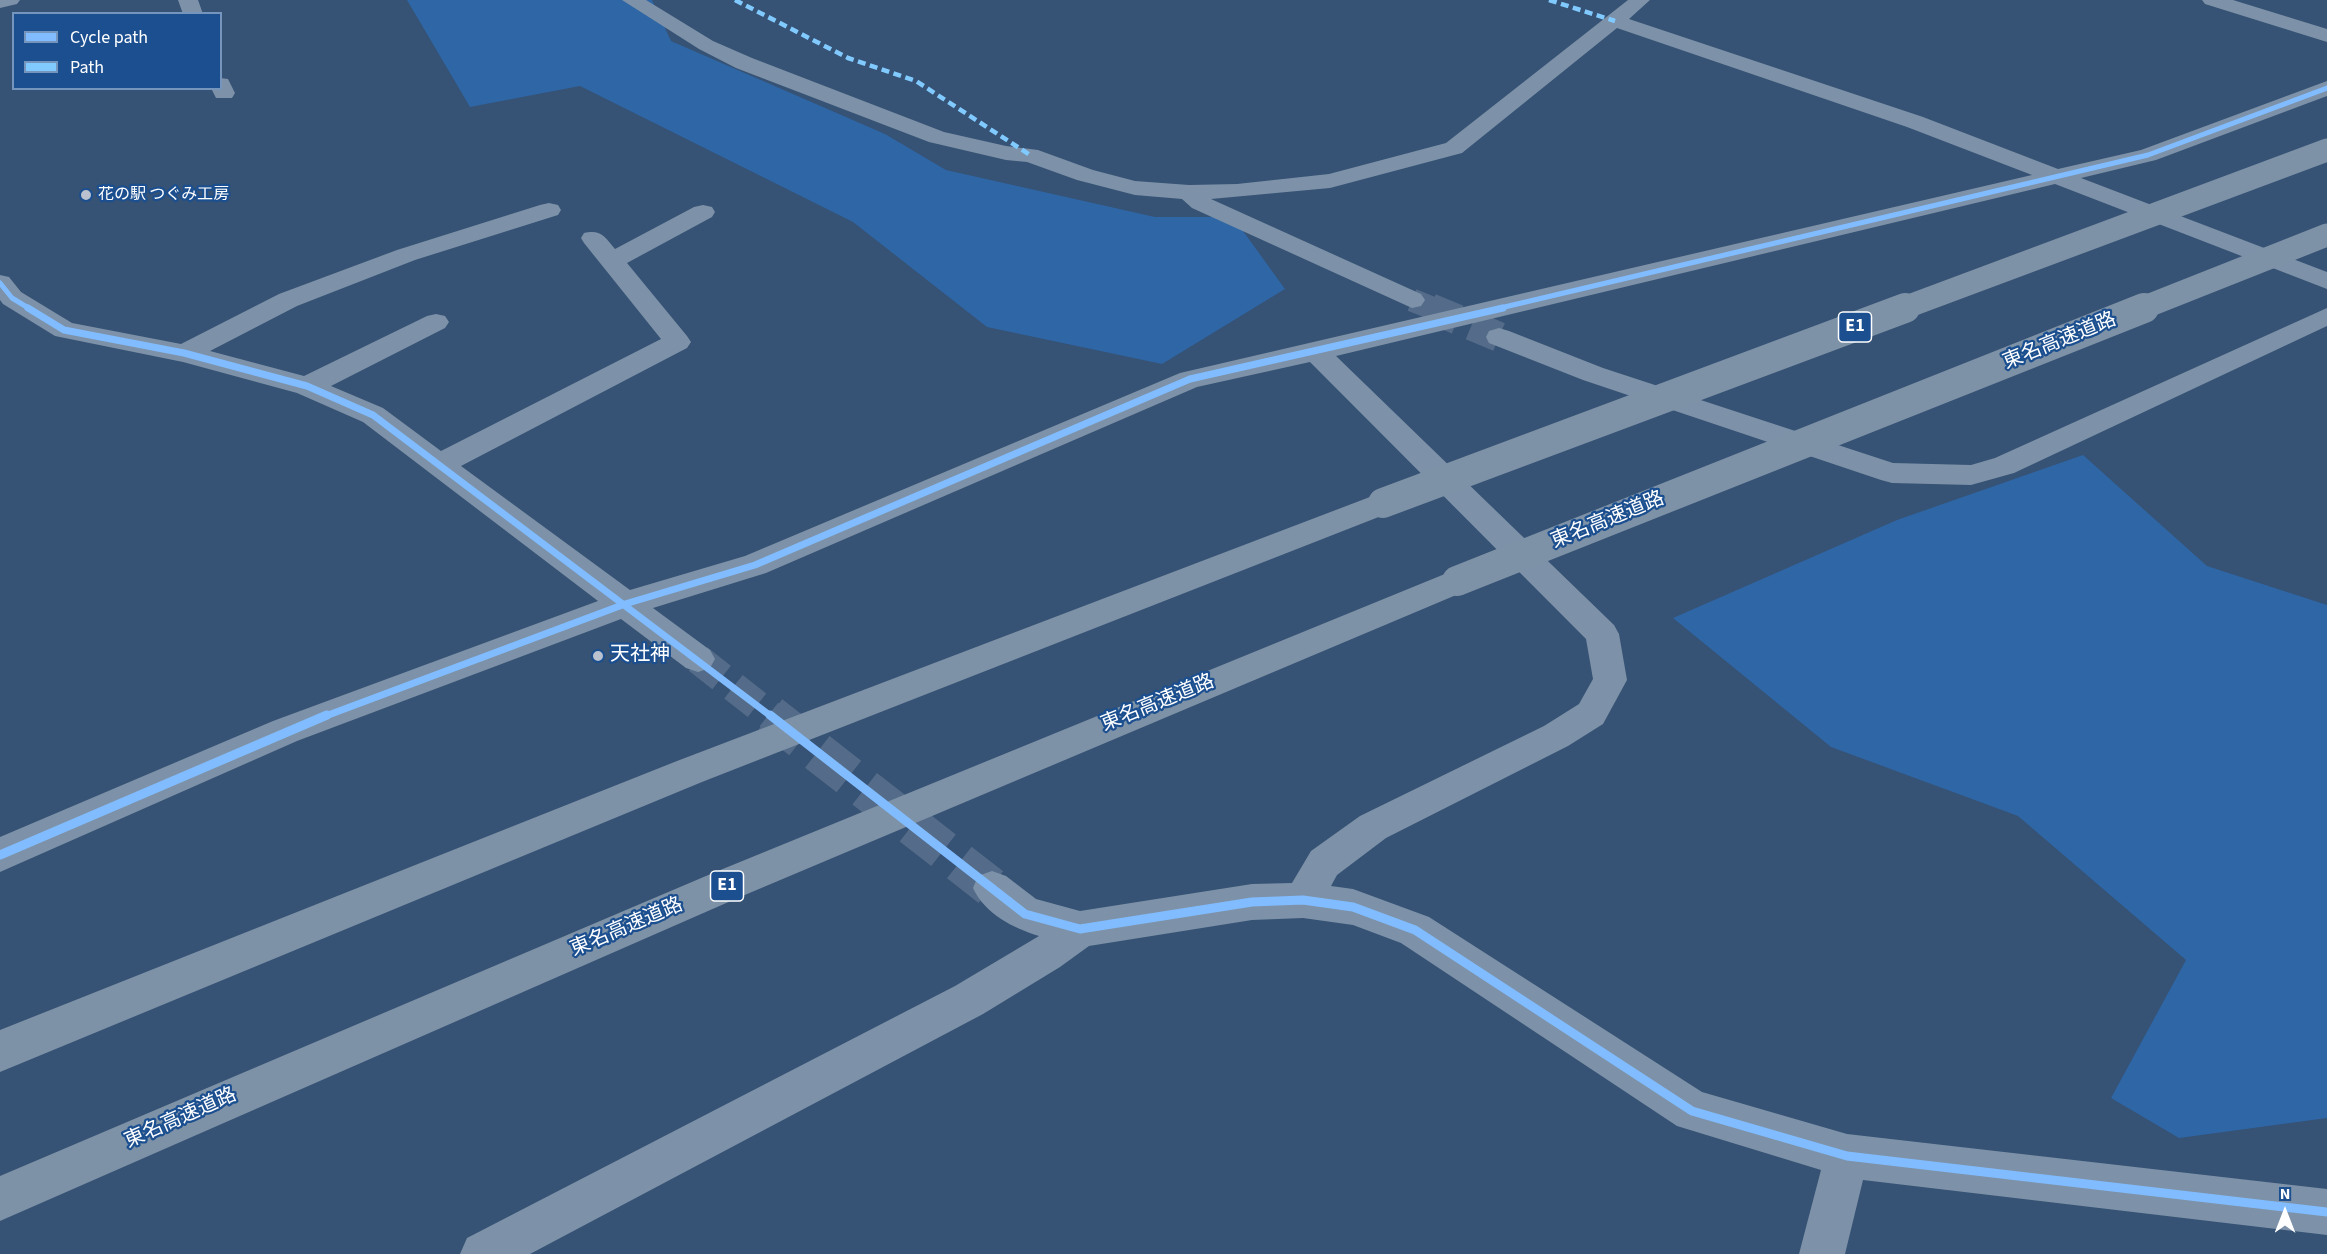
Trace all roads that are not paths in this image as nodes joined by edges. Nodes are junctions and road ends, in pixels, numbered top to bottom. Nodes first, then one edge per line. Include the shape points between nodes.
1 (10, 0) edge
2 (632, 0) edge
3 (1640, 0) edge
4 (2212, 0) edge
5 (0, 2) edge
6 (1615, 21) junction
7 (2327, 36) edge
8 (2327, 88) edge
9 (2327, 150) edge
10 (2062, 177) junction
11 (1189, 192) junction
12 (549, 210) dead end
13 (703, 212) dead end
14 (2327, 235) edge
15 (593, 238) dead end
16 (611, 261) junction
17 (2327, 281) edge
18 (0, 283) edge
19 (1412, 300) tunnel mouth
20 (2327, 316) edge
21 (436, 322) dead end
22 (1499, 337) tunnel mouth
23 (1316, 352) junction
24 (184, 353) junction
25 (307, 386) junction
26 (439, 465) junction
27 (625, 604) junction
28 (698, 659) tunnel mouth
29 (0, 855) edge
30 (992, 888) tunnel mouth
31 (1303, 900) junction
32 (1080, 929) junction
33 (0, 1051) edge
34 (1847, 1156) junction
35 (0, 1199) edge
36 (2327, 1212) edge
37 (483, 1254) edge
38 (1822, 1254) edge

1 - 5 street
2 - 11 street via 744,63 937,136 1030,155 1085,176 1135,188
3 - 6 street
4 - 7 street
6 - 10 street via 1915,122
6 - 11 street via 1454,148 1330,181
8 - 10 street via 2148,155
9 - 33 highway, E1, bridge via 969,661 212,962
10 - 17 street
10 - 23 street
11 - 19 street via 1201,203
12 - 24 street via 406,255 288,300
13 - 16 street
14 - 35 highway, 東名高速道路 / E1, bridge via 1457,581 1000,770
15 - 16 street
16 - 26 street via 676,342
18 - 24 street via 12,298 64,330
20 - 22 street via 2004,466 1971,475 1892,473 1593,374
21 - 25 street
23 - 27 street via 1190,379 755,565
23 - 31 street via 1602,634 1610,680 1591,714 1582,720 1373,827 1324,863
24 - 25 street
25 - 26 street via 373,415
26 - 27 street
27 - 28 street
27 - 29 street via 285,731
30 - 32 street via 1025,914
31 - 32 street via 1252,902
31 - 34 street via 1353,907 1415,930 1692,1111
32 - 37 street via 969,1000
34 - 36 street
34 - 38 street

